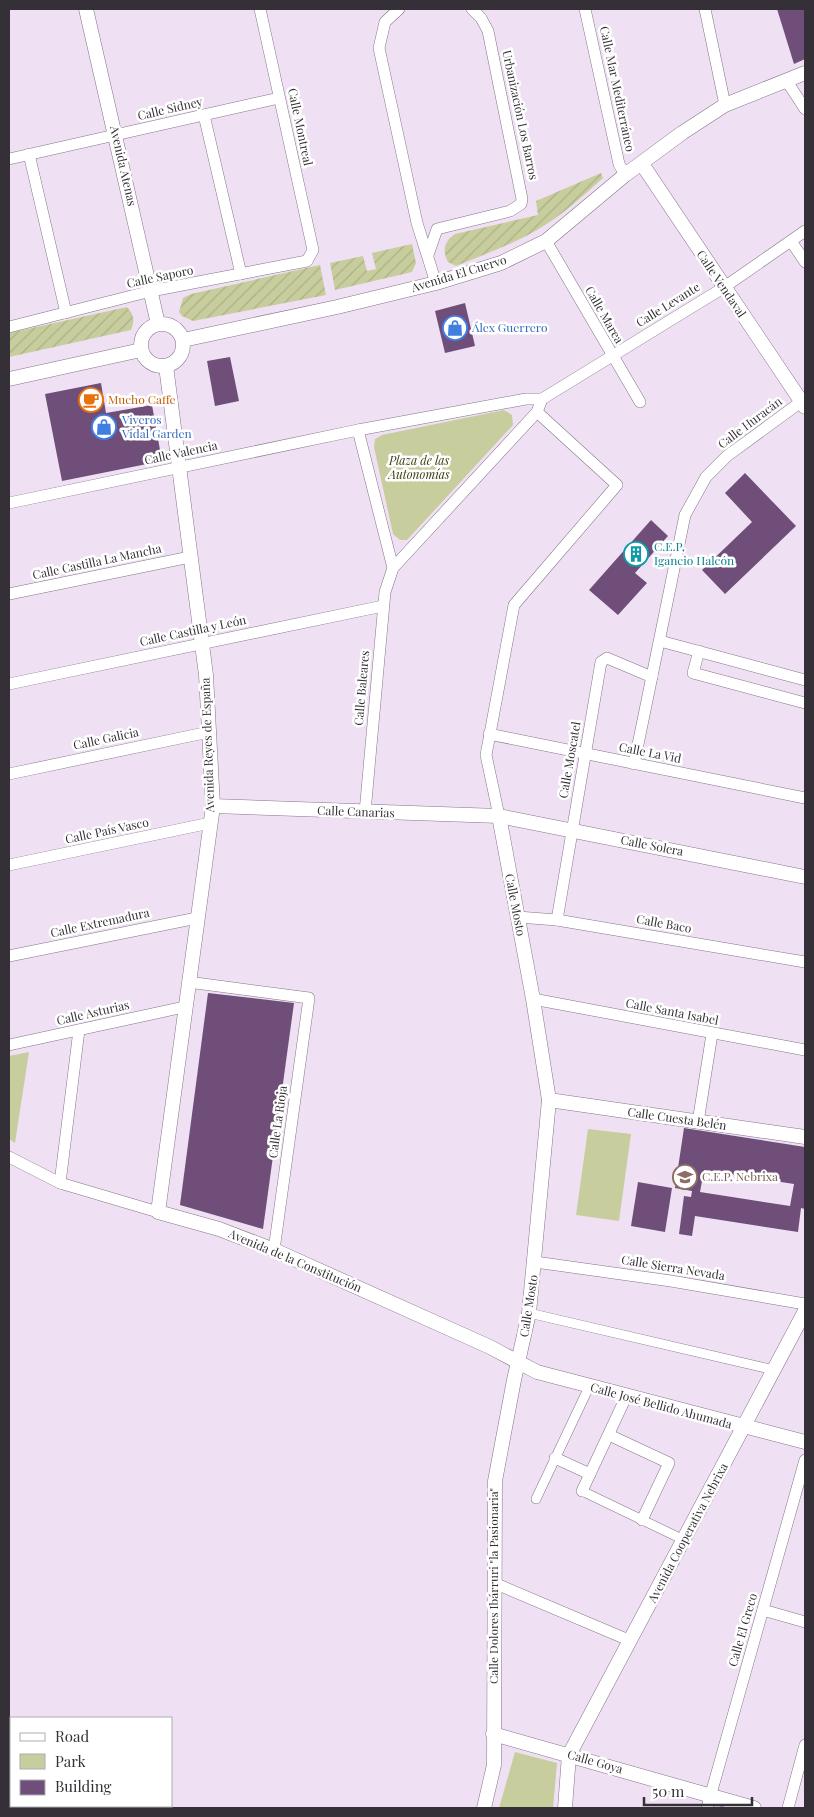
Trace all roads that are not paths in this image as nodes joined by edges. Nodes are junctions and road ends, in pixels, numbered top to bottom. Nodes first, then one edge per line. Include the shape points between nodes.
1 (86, 9) edge
2 (260, 9) edge
3 (399, 9) edge
4 (472, 9) edge
5 (585, 9) edge
6 (705, 9) edge
7 (805, 72) edge
8 (786, 80) junction
9 (279, 98) junction
10 (725, 105) junction
11 (805, 109) edge
12 (204, 115) junction
13 (116, 136) junction
14 (30, 154) junction
15 (9, 159) edge
16 (642, 164) junction
17 (625, 175) junction
18 (417, 223) junction
19 (438, 229) junction
20 (805, 230) edge
21 (546, 241) junction
22 (791, 241) junction
23 (313, 250) joint
24 (428, 255) junction
25 (805, 262) edge
26 (241, 274) junction
27 (436, 283) junction
28 (723, 288) junction
29 (151, 291) junction
30 (66, 313) junction
31 (158, 324) junction
32 (9, 326) edge
33 (183, 340) junction
34 (141, 350) junction
35 (612, 355) junction
36 (166, 366) junction
37 (9, 379) edge
38 (542, 399) junction
39 (640, 402) dead end
40 (804, 403) edge
41 (537, 412) junction
42 (358, 430) junction
43 (179, 467) junction
44 (9, 503) edge
45 (190, 557) junction
46 (393, 568) junction
47 (9, 594) edge
48 (383, 606) junction
49 (660, 641) junction
50 (201, 644) junction
51 (699, 651) junction
52 (652, 677) junction
53 (805, 680) edge
54 (9, 684) edge
55 (805, 703) edge
56 (209, 732) junction
57 (489, 734) junction
58 (585, 754) junction
59 (634, 764) junction
60 (9, 774) edge
61 (805, 798) edge
62 (212, 806) junction
63 (365, 812) junction
64 (499, 816) junction
65 (210, 823) junction
66 (572, 830) junction
67 (9, 865) edge
68 (805, 877) edge
69 (518, 917) junction
70 (197, 918) junction
71 (557, 920) junction
72 (9, 956) edge
73 (805, 962) edge
74 (188, 982) junction
75 (534, 1000) junction
76 (184, 1007) junction
77 (79, 1030) junction
78 (712, 1034) junction
79 (9, 1045) edge
80 (805, 1050) edge
81 (549, 1100) junction
82 (698, 1122) junction
83 (805, 1137) edge
84 (9, 1157) edge
85 (60, 1183) junction
86 (158, 1212) junction
87 (274, 1250) junction
88 (535, 1262) junction
89 (805, 1304) edge
90 (805, 1311) edge
91 (530, 1313) junction
92 (518, 1364) junction
93 (774, 1370) junction
94 (589, 1387) junction
95 (626, 1397) junction
96 (743, 1427) junction
97 (608, 1435) junction
98 (805, 1442) edge
99 (556, 1458) junction
100 (805, 1460) edge
101 (590, 1474) junction
102 (582, 1491) joint
103 (536, 1499) dead end
104 (642, 1520) junction
105 (684, 1540) junction
106 (494, 1583) junction
107 (762, 1610) junction
108 (805, 1622) edge
109 (631, 1641) junction
110 (494, 1734) junction
111 (805, 1745) edge
112 (569, 1754) junction
113 (709, 1802) edge
114 (484, 1808) edge
115 (565, 1808) edge
116 (754, 1808) edge
117 (788, 1808) edge

1 - 13 street, Avenida Atenas
2 - 9 street, Calle Montreal
3 - 18 street via 385,22 379,48
4 - 19 street, Urbanización Los Barros via 488,31 522,199 510,211
5 - 17 street, Calle Mar Mediterráneo via 619,164
6 - 10 street
7 - 8 street, Avenida El Cuervo
8 - 10 street, Avenida El Cuervo
8 - 11 street
9 - 12 street, Calle Sidney
9 - 23 street, Calle Montreal
10 - 16 street, Avenida El Cuervo
12 - 13 street, Calle Sidney
12 - 26 street
13 - 14 street, Calle Sidney
13 - 29 street, Avenida Atenas
14 - 15 street, Calle Sidney
14 - 30 street
16 - 17 street, Avenida El Cuervo
16 - 28 street, Calle Vendaval
17 - 21 street, Avenida El Cuervo
18 - 19 street, Urbanización Los Barros
18 - 24 street
19 - 24 street
20 - 22 street, Calle Levante
21 - 27 street, Avenida El Cuervo via 501,263
21 - 35 street, Calle Marea
22 - 25 street
22 - 28 street, Calle Levante
23 - 26 street, Calle Saporo via 307,261
24 - 27 street
26 - 29 street, Calle Saporo
27 - 33 street, Avenida El Cuervo
28 - 35 street, Calle Levante
28 - 40 street, Calle Vendaval
29 - 30 street, Calle Saporo
29 - 31 street, Avenida Atenas
30 - 32 street, Calle Saporo
31 - 33 street via 171,325
31 - 34 street via 151,326 142,336
33 - 36 street via 182,353
34 - 36 street via 153,364
34 - 37 street
35 - 38 street, Calle Levante
35 - 39 street, Calle Marea
36 - 43 street, Avenida Reyes de España
38 - 41 street
38 - 42 street via 526,399
40 - 49 street, Calle Huracán via 727,456 706,478 685,515
41 - 46 street
41 - 57 street, Calle Mosto via 617,485 514,605
42 - 43 street, Calle Valencia
42 - 46 street
43 - 44 street, Calle Valencia
43 - 45 street, Avenida Reyes de España
45 - 47 street, Calle Castilla La Mancha
45 - 50 street, Avenida Reyes de España
46 - 48 street, Calle Baleares
48 - 50 street, Calle Castilla y León
48 - 63 street, Calle Baleares
49 - 51 street
49 - 52 street, Calle Huracán
50 - 54 street, Calle Castilla y León
50 - 56 street, Avenida Reyes de España
51 - 53 street
51 - 55 street via 693,673
52 - 58 street, Calle Moscatel via 607,658 601,662
52 - 59 street, Calle Huracán
56 - 60 street, Calle Galicia
56 - 62 street, Avenida Reyes de España
57 - 58 street, Calle La Vid
57 - 64 street, Calle Mosto via 486,755
58 - 59 street, Calle La Vid
58 - 66 street, Calle Moscatel
59 - 61 street, Calle La Vid
62 - 63 street, Calle Canarias
62 - 65 street, Avenida Reyes de España
63 - 64 street, Calle Canarias
64 - 66 street, Calle Solera
64 - 69 street, Calle Mosto
65 - 67 street, Calle País Vasco
65 - 70 street, Avenida Reyes de España
66 - 68 street, Calle Solera
66 - 71 street, Calle Moscatel
69 - 71 street, Calle Baco
69 - 75 street, Calle Mosto
70 - 72 street, Calle Extremadura
70 - 74 street, Avenida Reyes de España
71 - 73 street, Calle Baco
74 - 76 street, Avenida Reyes de España
74 - 87 street, Calle La Rioja via 309,998
75 - 78 street, Calle Santa Isabel
75 - 81 street, Calle Mosto
76 - 77 street, Calle Asturias
76 - 86 street, Avenida Reyes de España
77 - 79 street, Calle Asturias
77 - 85 street
78 - 80 street, Calle Santa Isabel
78 - 82 street
81 - 82 street, Calle Cuesta Belén
81 - 88 street, Calle Mosto
82 - 83 street, Calle Cuesta Belén
84 - 85 street, Avenida de la Constitución
85 - 86 street, Avenida de la Constitución
86 - 87 street, Avenida de la Constitución via 218,1229
87 - 92 street, Avenida de la Constitución via 490,1347
88 - 89 street, Calle Sierra Nevada
88 - 91 street, Calle Mosto
90 - 93 street, Avenida Cooperativa Nebrixa
91 - 92 street, Calle Mosto
91 - 93 street
92 - 94 street, Calle José Bellido Ahumada
92 - 106 street, Calle Dolores Ibárruri "la Pasionaria" via 495,1481
93 - 96 street, Avenida Cooperativa Nebrixa
94 - 95 street, Calle José Bellido Ahumada
94 - 99 street
95 - 96 street, Calle José Bellido Ahumada
95 - 97 street
96 - 98 street, Calle José Bellido Ahumada
96 - 105 street, Avenida Cooperativa Nebrixa
97 - 101 street
97 - 104 street via 669,1463
99 - 101 street
99 - 103 street
100 - 107 street, Calle El Greco
101 - 102 street
102 - 104 street
104 - 105 street
105 - 109 street, Avenida Cooperativa Nebrixa
106 - 109 street
106 - 110 street, Calle Dolores Ibárruri "la Pasionaria"
107 - 108 street
107 - 113 street, Calle El Greco
109 - 112 street, Avenida Cooperativa Nebrixa
110 - 112 street, Calle Goya
110 - 114 street, Calle Dolores Ibárruri "la Pasionaria" via 494,1765
111 - 117 street
112 - 113 street, Calle Goya
112 - 115 street
113 - 116 street, Calle Goya

